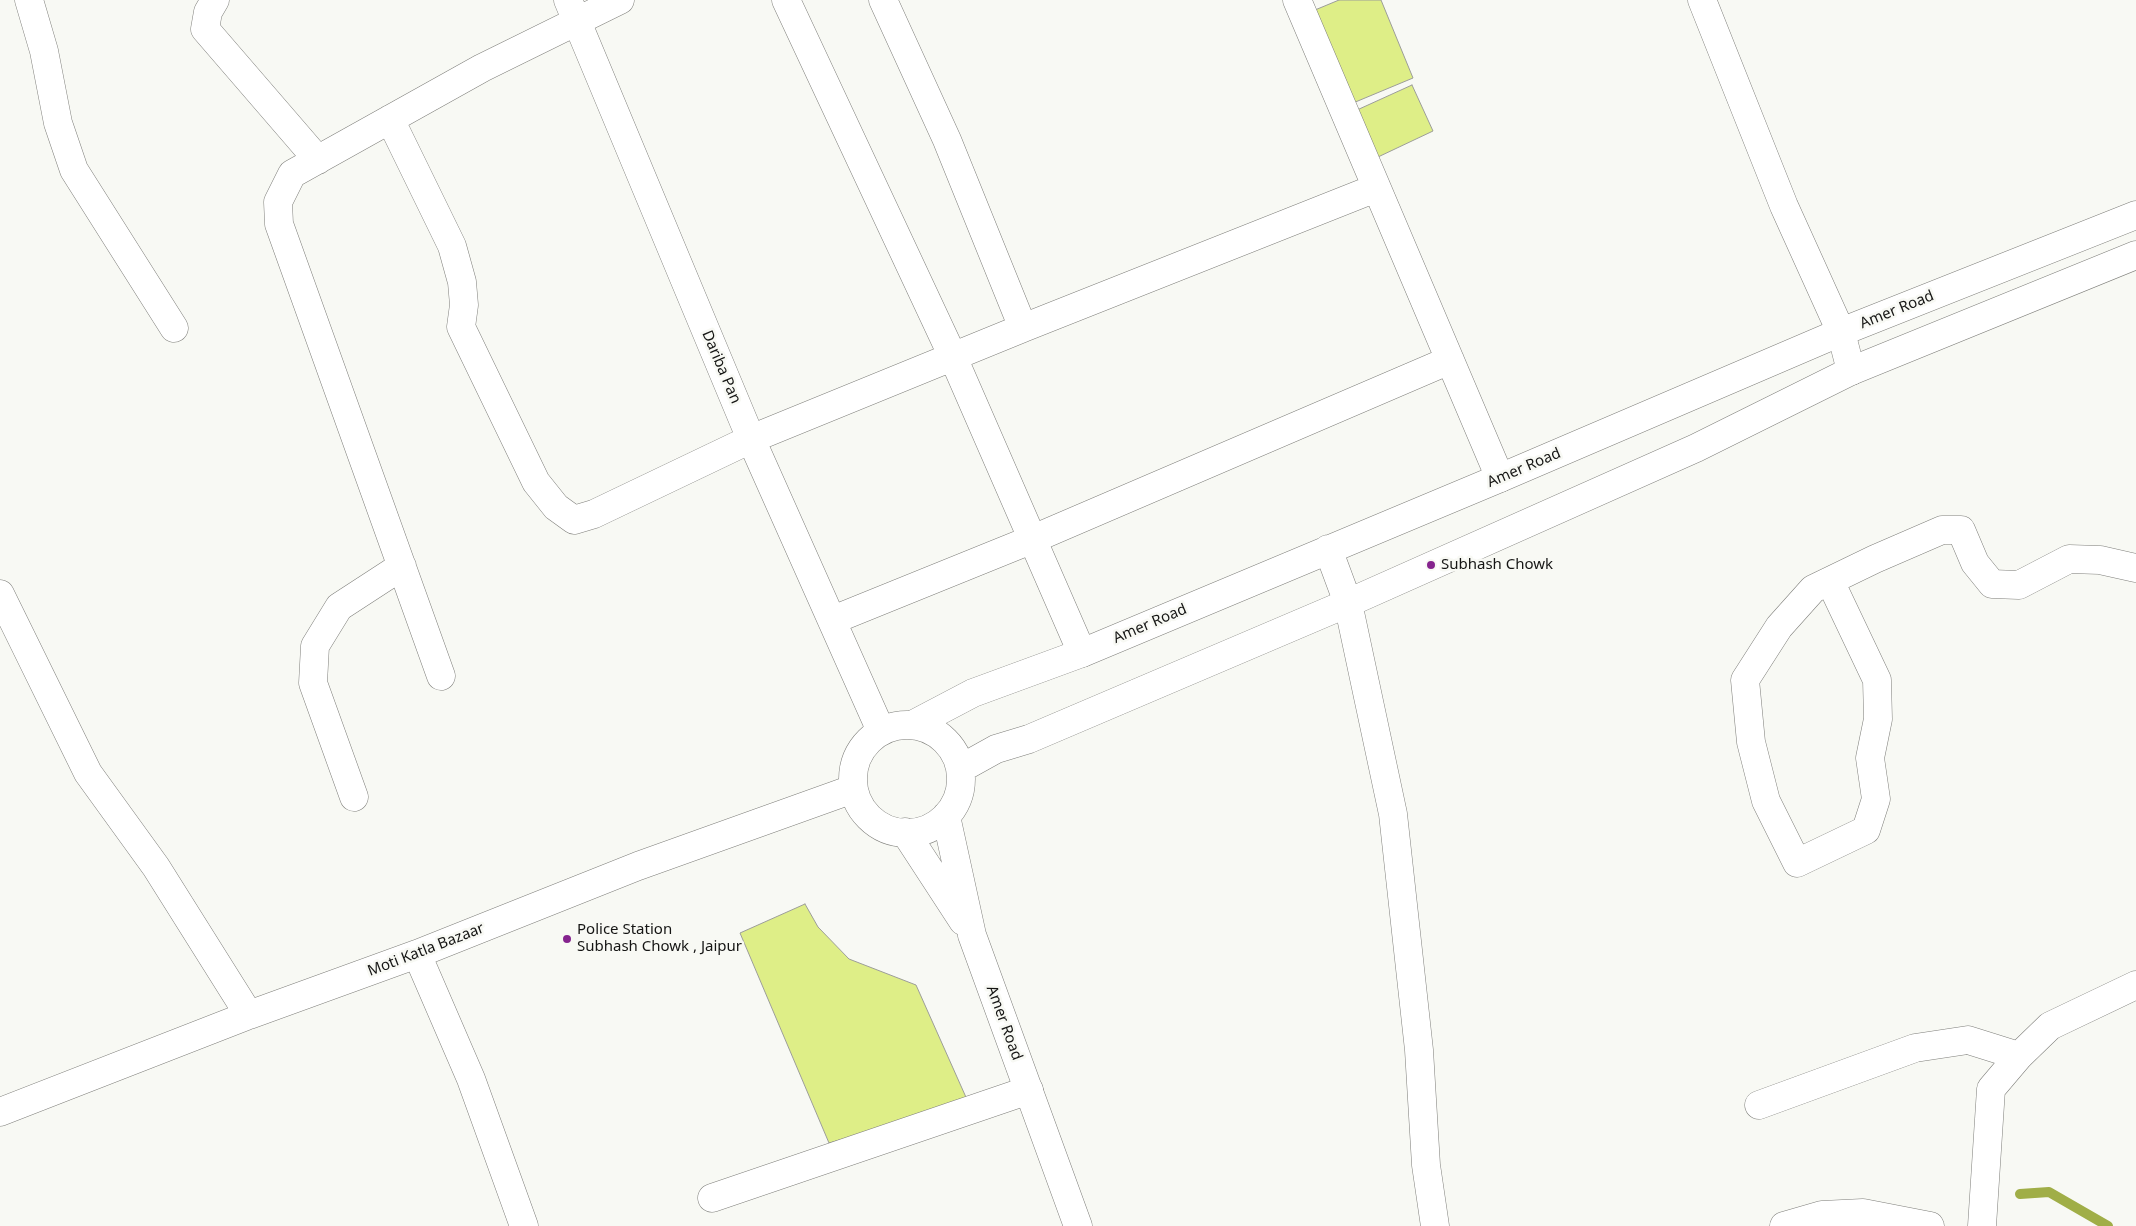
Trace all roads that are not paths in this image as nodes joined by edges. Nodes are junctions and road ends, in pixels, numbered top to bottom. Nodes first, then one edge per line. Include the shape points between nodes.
1 (29, 0) edge
2 (215, 0) edge
3 (620, 0) edge
4 (786, 0) edge
5 (883, 0) edge
6 (1298, 0) edge
7 (1702, 0) edge
8 (572, 10) edge
9 (390, 119) junction
10 (318, 160) junction
11 (1376, 188) junction
12 (2136, 215) edge
13 (2136, 254) edge
14 (174, 328) dead end
15 (1023, 328) junction
16 (1841, 332) junction
17 (953, 357) junction
18 (1450, 360) junction
19 (1850, 371) junction
20 (751, 439) junction
21 (1500, 478) junction
22 (1033, 540) junction
23 (1328, 549) junction
24 (402, 566) junction
25 (2136, 568) edge
26 (1830, 581) junction
27 (0, 594) edge
28 (1348, 603) junction
29 (833, 620) junction
30 (1082, 653) junction
31 (441, 676) dead end
32 (914, 724) junction
33 (881, 731) junction
34 (960, 769) junction
35 (853, 789) junction
36 (354, 797) dead end
37 (946, 816) junction
38 (905, 832) junction
39 (972, 935) junction
40 (417, 954) junction
41 (2136, 984) edge
42 (249, 1015) junction
43 (2019, 1056) junction
44 (1029, 1090) junction
45 (1759, 1105) dead end
46 (0, 1112) edge
47 (712, 1198) dead end
48 (1824, 1220) edge
49 (524, 1226) edge
50 (1078, 1226) edge
51 (1435, 1226) edge
52 (1784, 1226) edge
53 (1930, 1226) edge
54 (1982, 1226) edge

1 - 14 street via 44,51 58,123 74,170
2 - 10 street via 208,12 205,29
3 - 8 street
4 - 17 street
5 - 15 street via 946,140
6 - 11 street
7 - 16 street via 1784,206
8 - 9 street via 482,68
8 - 20 street, Dariba Pan
9 - 10 street
9 - 20 street via 452,246 462,282 464,305 461,327 536,482 556,507 574,520 594,514
10 - 24 street via 292,174 278,202 279,224
11 - 15 street
11 - 18 street
12 - 16 street, Amer Road
13 - 19 street
15 - 17 street
16 - 19 street
16 - 21 street, Amer Road
17 - 20 street
17 - 22 street
18 - 21 street
18 - 22 street
19 - 28 street via 1696,448
20 - 29 street, Dariba Pan
21 - 23 street, Amer Road
22 - 29 street
22 - 30 street
23 - 28 street
23 - 30 street, Amer Road
24 - 31 street
24 - 36 street via 339,607 315,646 313,683
25 - 26 street via 2100,560 2069,559 2019,585 1992,584 1975,563 1961,530 1942,530
26 - 26 street via 1813,589 1778,627 1745,680 1750,742 1766,801 1797,863 1866,830 1876,799 1870,758 1878,719 1877,680
27 - 42 street via 88,773 156,867
28 - 34 street via 1029,739 996,749
28 - 51 street via 1393,814 1419,1050 1426,1165
29 - 33 street, Dariba Pan
30 - 32 street, Amer Road via 973,693
32 - 33 street via 897,725
32 - 34 street via 944,739 955,753
33 - 35 street via 858,755 852,772
34 - 37 street via 961,786 956,802
35 - 38 street via 869,818 883,828
35 - 40 street, Moti Katla Bazaar via 638,866
37 - 38 street via 933,826 917,832
37 - 39 street, Amer Road
38 - 39 street
39 - 44 street, Amer Road
40 - 42 street, Moti Katla Bazaar
40 - 49 street via 471,1079
41 - 43 street via 2050,1026
42 - 46 street, Moti Katla Bazaar
43 - 45 street via 1968,1040 1915,1048
43 - 54 street via 1991,1089
44 - 47 street
44 - 50 street, Amer Road
48 - 52 street
48 - 53 street via 1863,1213

